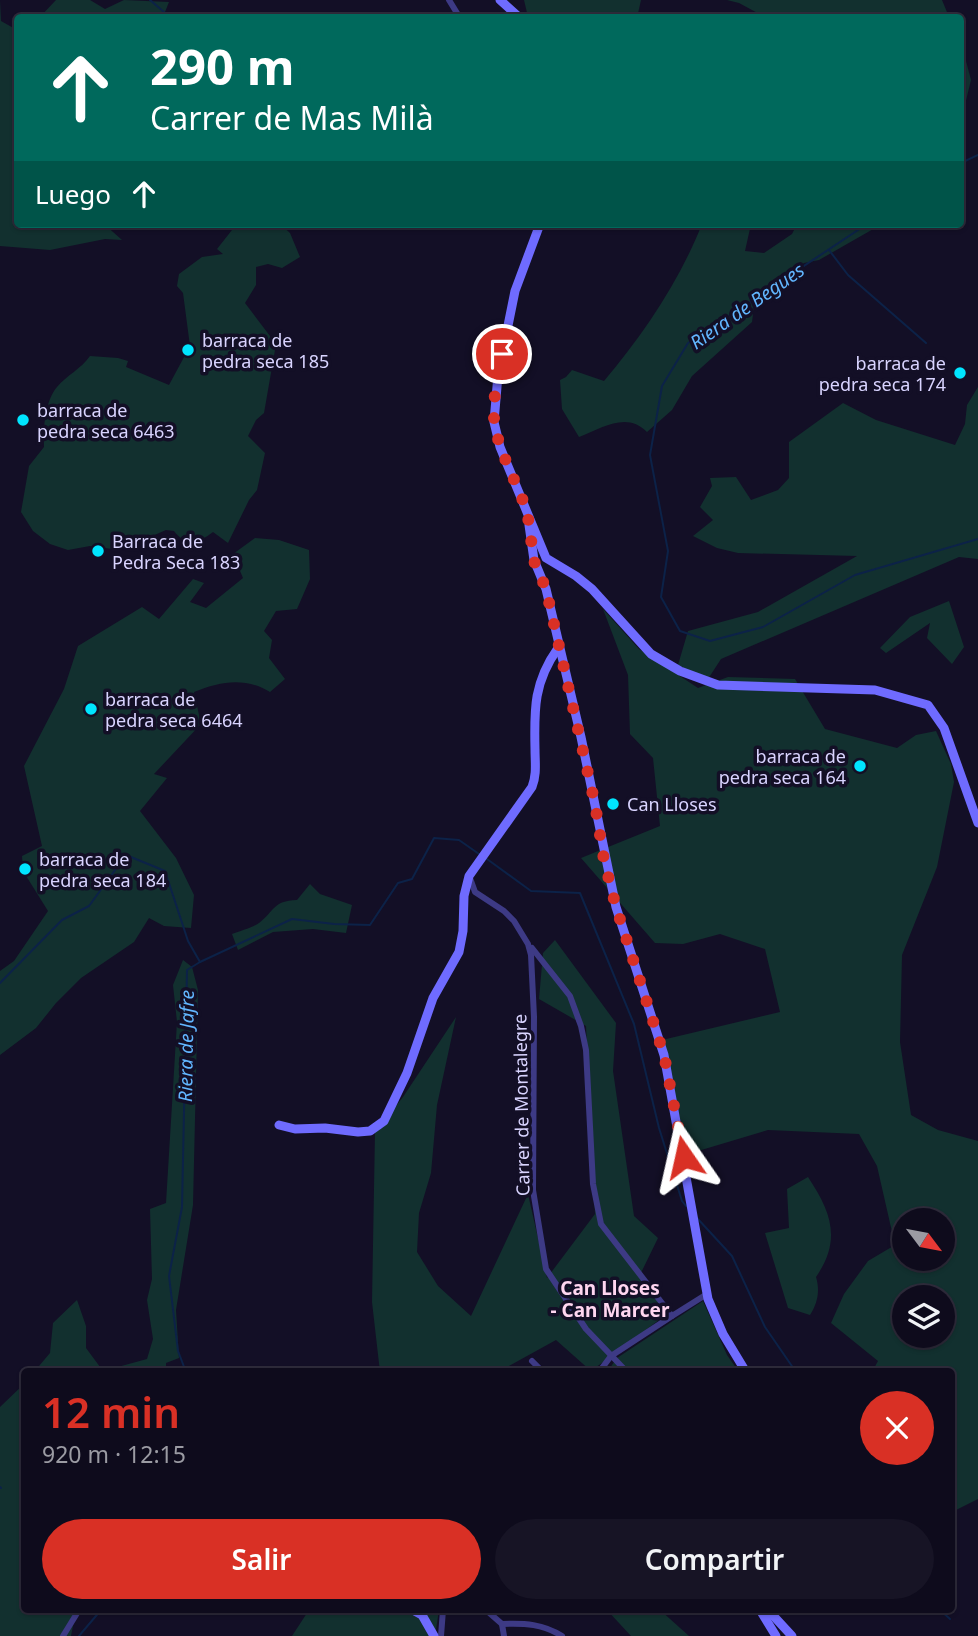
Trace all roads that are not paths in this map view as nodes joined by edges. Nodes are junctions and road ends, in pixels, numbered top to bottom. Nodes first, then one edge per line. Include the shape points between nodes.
1 (500, 0) edge
2 (516, 14) edge
3 (539, 228) edge
4 (527, 510) junction
5 (558, 648) junction
6 (978, 823) edge
7 (469, 876) junction
8 (528, 944) junction
9 (279, 1125) dead end
10 (707, 1294) junction
11 (672, 1316) junction
12 (611, 1356) junction
13 (532, 1360) dead end
14 (539, 1368) edge
15 (602, 1368) edge
16 (623, 1368) edge
17 (744, 1368) edge
18 (77, 1613) edge
19 (418, 1613) edge
20 (443, 1613) edge
21 (489, 1613) edge
22 (762, 1613) edge
23 (771, 1613) edge
24 (502, 1625) junction
25 (63, 1636) edge
26 (434, 1636) edge
27 (441, 1636) edge
28 (504, 1636) edge
29 (562, 1636) edge
30 (776, 1636) edge
31 (792, 1636) edge

1 - 2 street
3 - 4 street via 515,291 494,401 496,433
4 - 5 street via 534,561 546,589
4 - 6 street via 546,558 584,582 651,654 680,671 718,685 875,690 928,705 940,720
5 - 7 street via 536,692 537,774 532,787
5 - 10 street via 616,907 664,1055
7 - 8 street, Carrer de Montalegre via 475,892 510,916
7 - 9 street via 459,952 433,998 407,1073 379,1126 370,1131
8 - 11 street via 570,996 582,1026 593,1184 601,1224
8 - 12 street, Carrer de Montalegre via 534,1017 533,1190 546,1269 586,1329
10 - 11 street
10 - 17 street
11 - 12 street
12 - 15 street
12 - 16 street, Carrer de Montalegre
13 - 14 street
18 - 25 street
19 - 26 street
20 - 27 street
21 - 24 street
22 - 30 street
23 - 31 street
24 - 28 street
24 - 29 street via 524,1623

